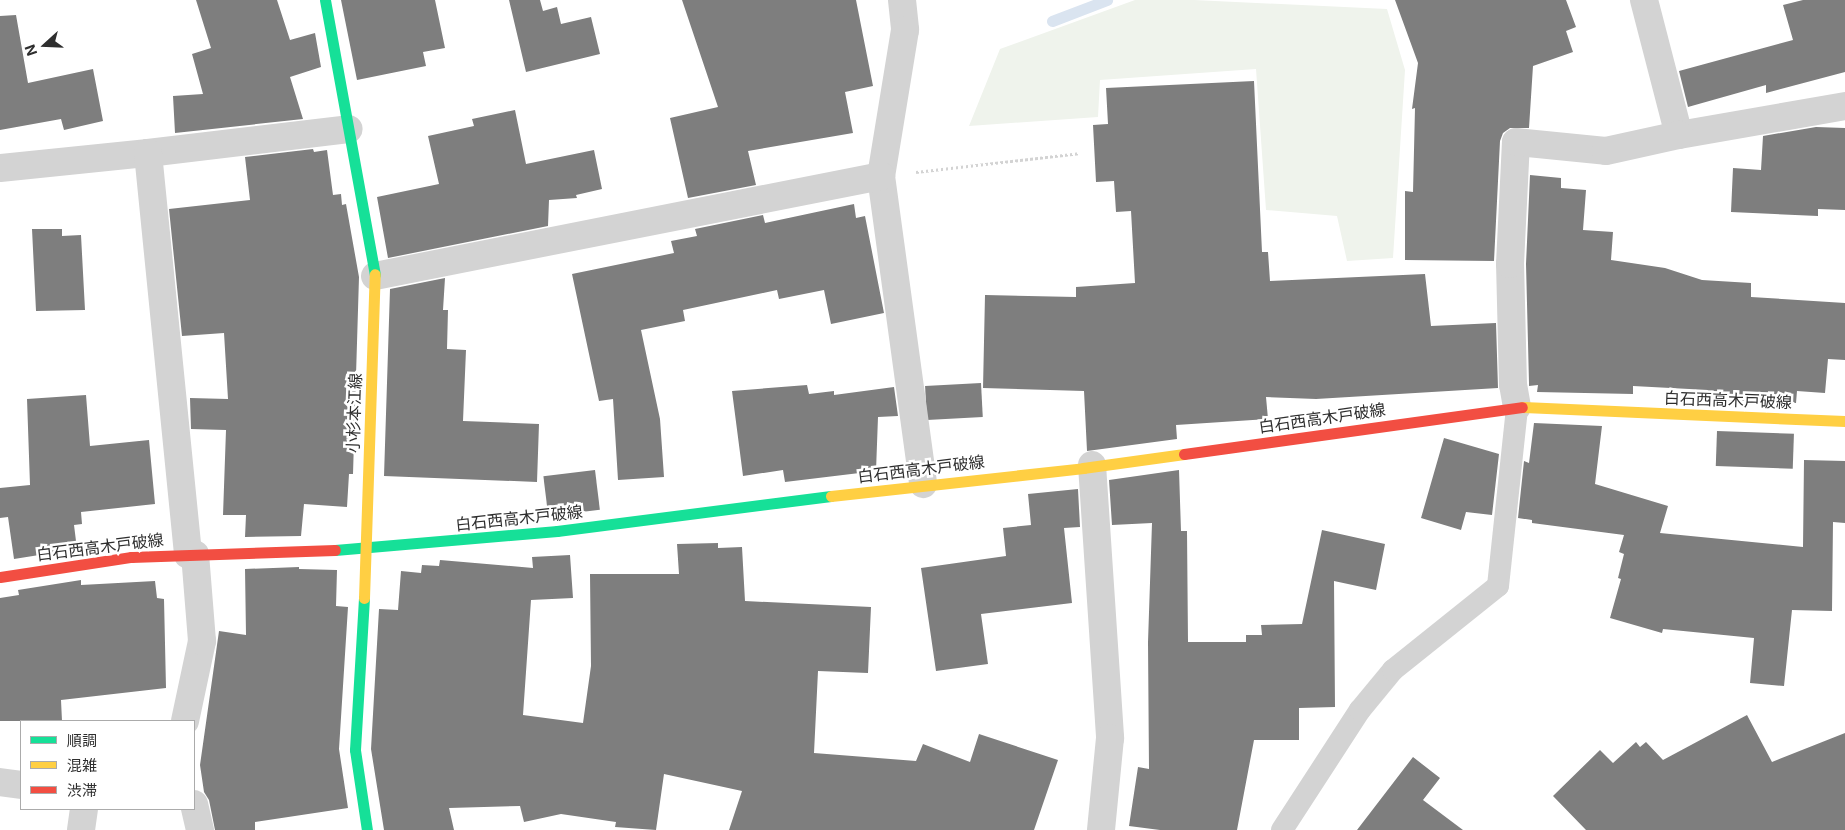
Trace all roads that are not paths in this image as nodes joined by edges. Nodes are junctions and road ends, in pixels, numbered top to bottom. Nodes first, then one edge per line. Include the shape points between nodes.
1 (325, 0) edge
2 (902, 0) edge
3 (1644, 0) edge
4 (1845, 106) edge
5 (349, 129) junction
6 (1679, 134) junction
7 (148, 153) junction
8 (0, 168) edge
9 (881, 176) junction
10 (375, 276) junction
11 (1517, 407) junction
12 (1845, 421) edge
13 (1092, 465) junction
14 (923, 484) junction
15 (365, 549) junction
16 (192, 555) junction
17 (0, 577) edge
18 (185, 720) edge
19 (0, 782) edge
20 (20, 786) edge
21 (195, 808) edge
22 (84, 810) edge
23 (81, 830) edge
24 (200, 830) edge
25 (367, 830) edge
26 (1101, 830) edge
27 (1282, 830) edge

1 - 5 main road, 小杉本江線
2 - 9 street via 905,30
3 - 6 street
4 - 6 street
5 - 7 street
5 - 10 main road, 小杉本江線
6 - 11 street via 1606,151 1516,142 1510,264 1513,386
7 - 8 street
7 - 16 street
9 - 10 street
9 - 14 street
10 - 15 main road, 小杉本江線
11 - 12 main road, 白石西高木戸破線
11 - 13 main road, 白石西高木戸破線
11 - 27 lane via 1498,586 1393,670 1360,710
13 - 14 main road, 白石西高木戸破線
13 - 26 street via 1110,738
14 - 15 main road, 白石西高木戸破線 via 557,531
15 - 16 main road, 白石西高木戸破線
15 - 25 main road, 小杉本江線 via 355,750
16 - 17 main road, 白石西高木戸破線 via 131,557
16 - 18 street via 202,641
19 - 20 street
21 - 24 street
22 - 23 street

